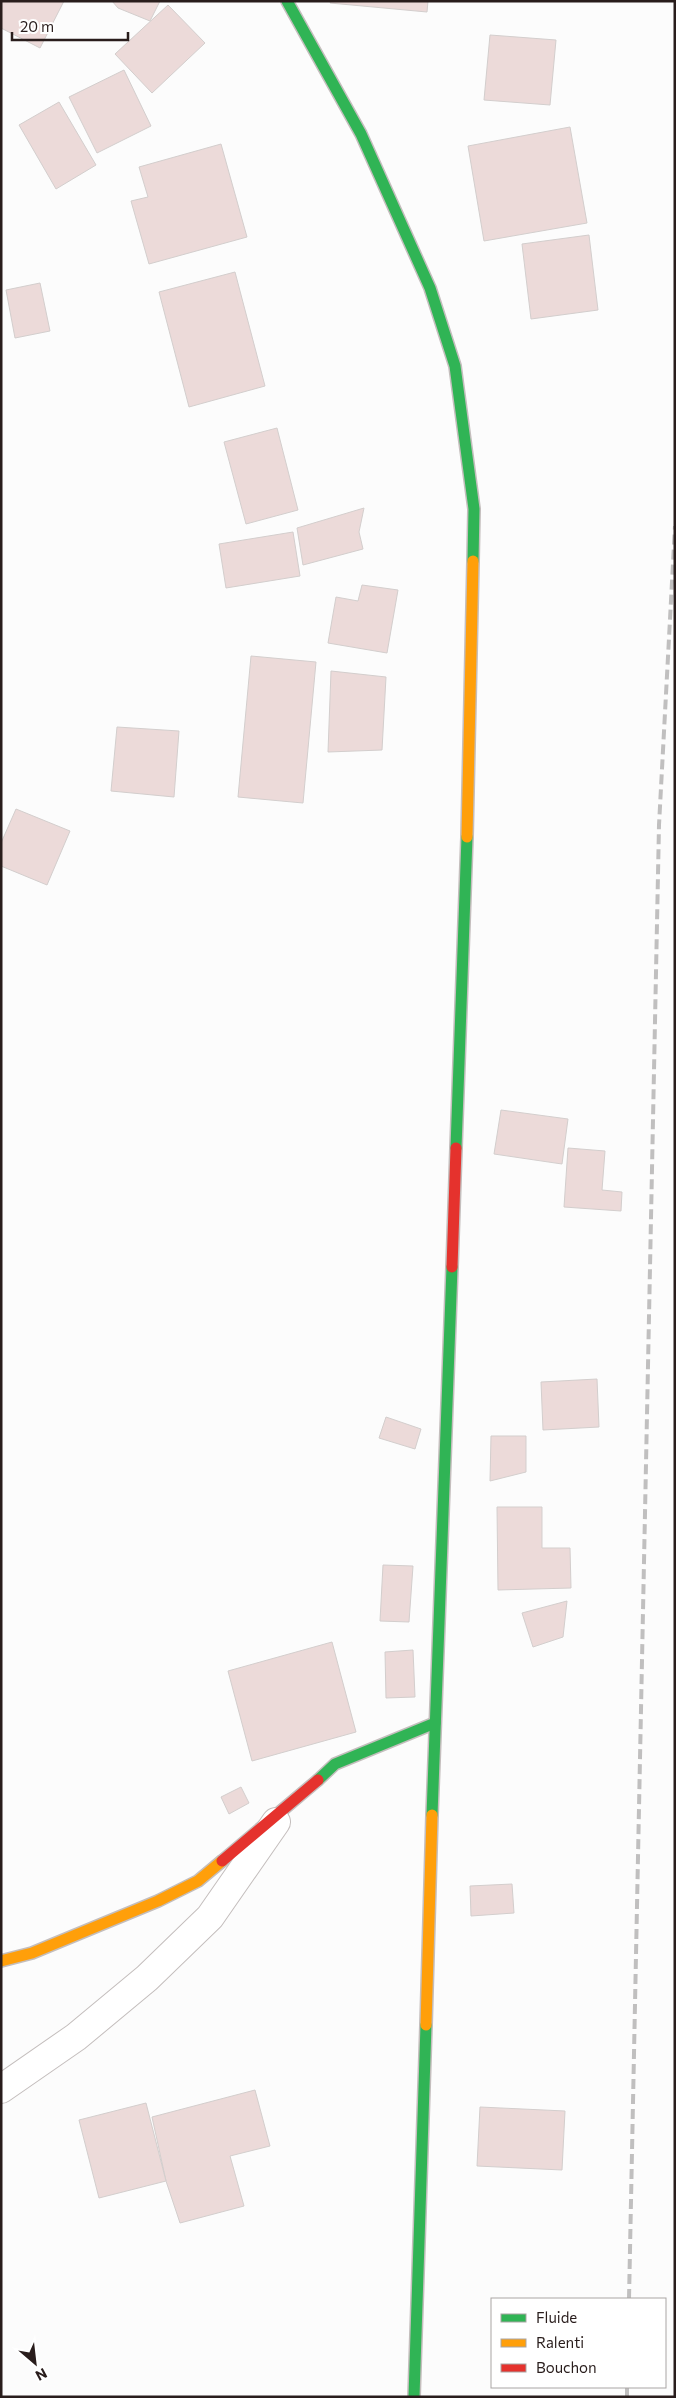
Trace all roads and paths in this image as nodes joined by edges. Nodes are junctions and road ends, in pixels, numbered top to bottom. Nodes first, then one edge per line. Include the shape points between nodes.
1 (287, 1) edge
2 (435, 1723) junction
3 (282, 1812) junction
4 (1, 1961) edge
5 (1, 2089) edge
6 (414, 2397) edge

1 - 2 street via 361,134 430,288 455,366 474,509 468,822
2 - 3 street via 335,1764
2 - 6 street
3 - 4 street via 198,1881 32,1953
3 - 5 street via 210,1917 147,1978 76,2037

